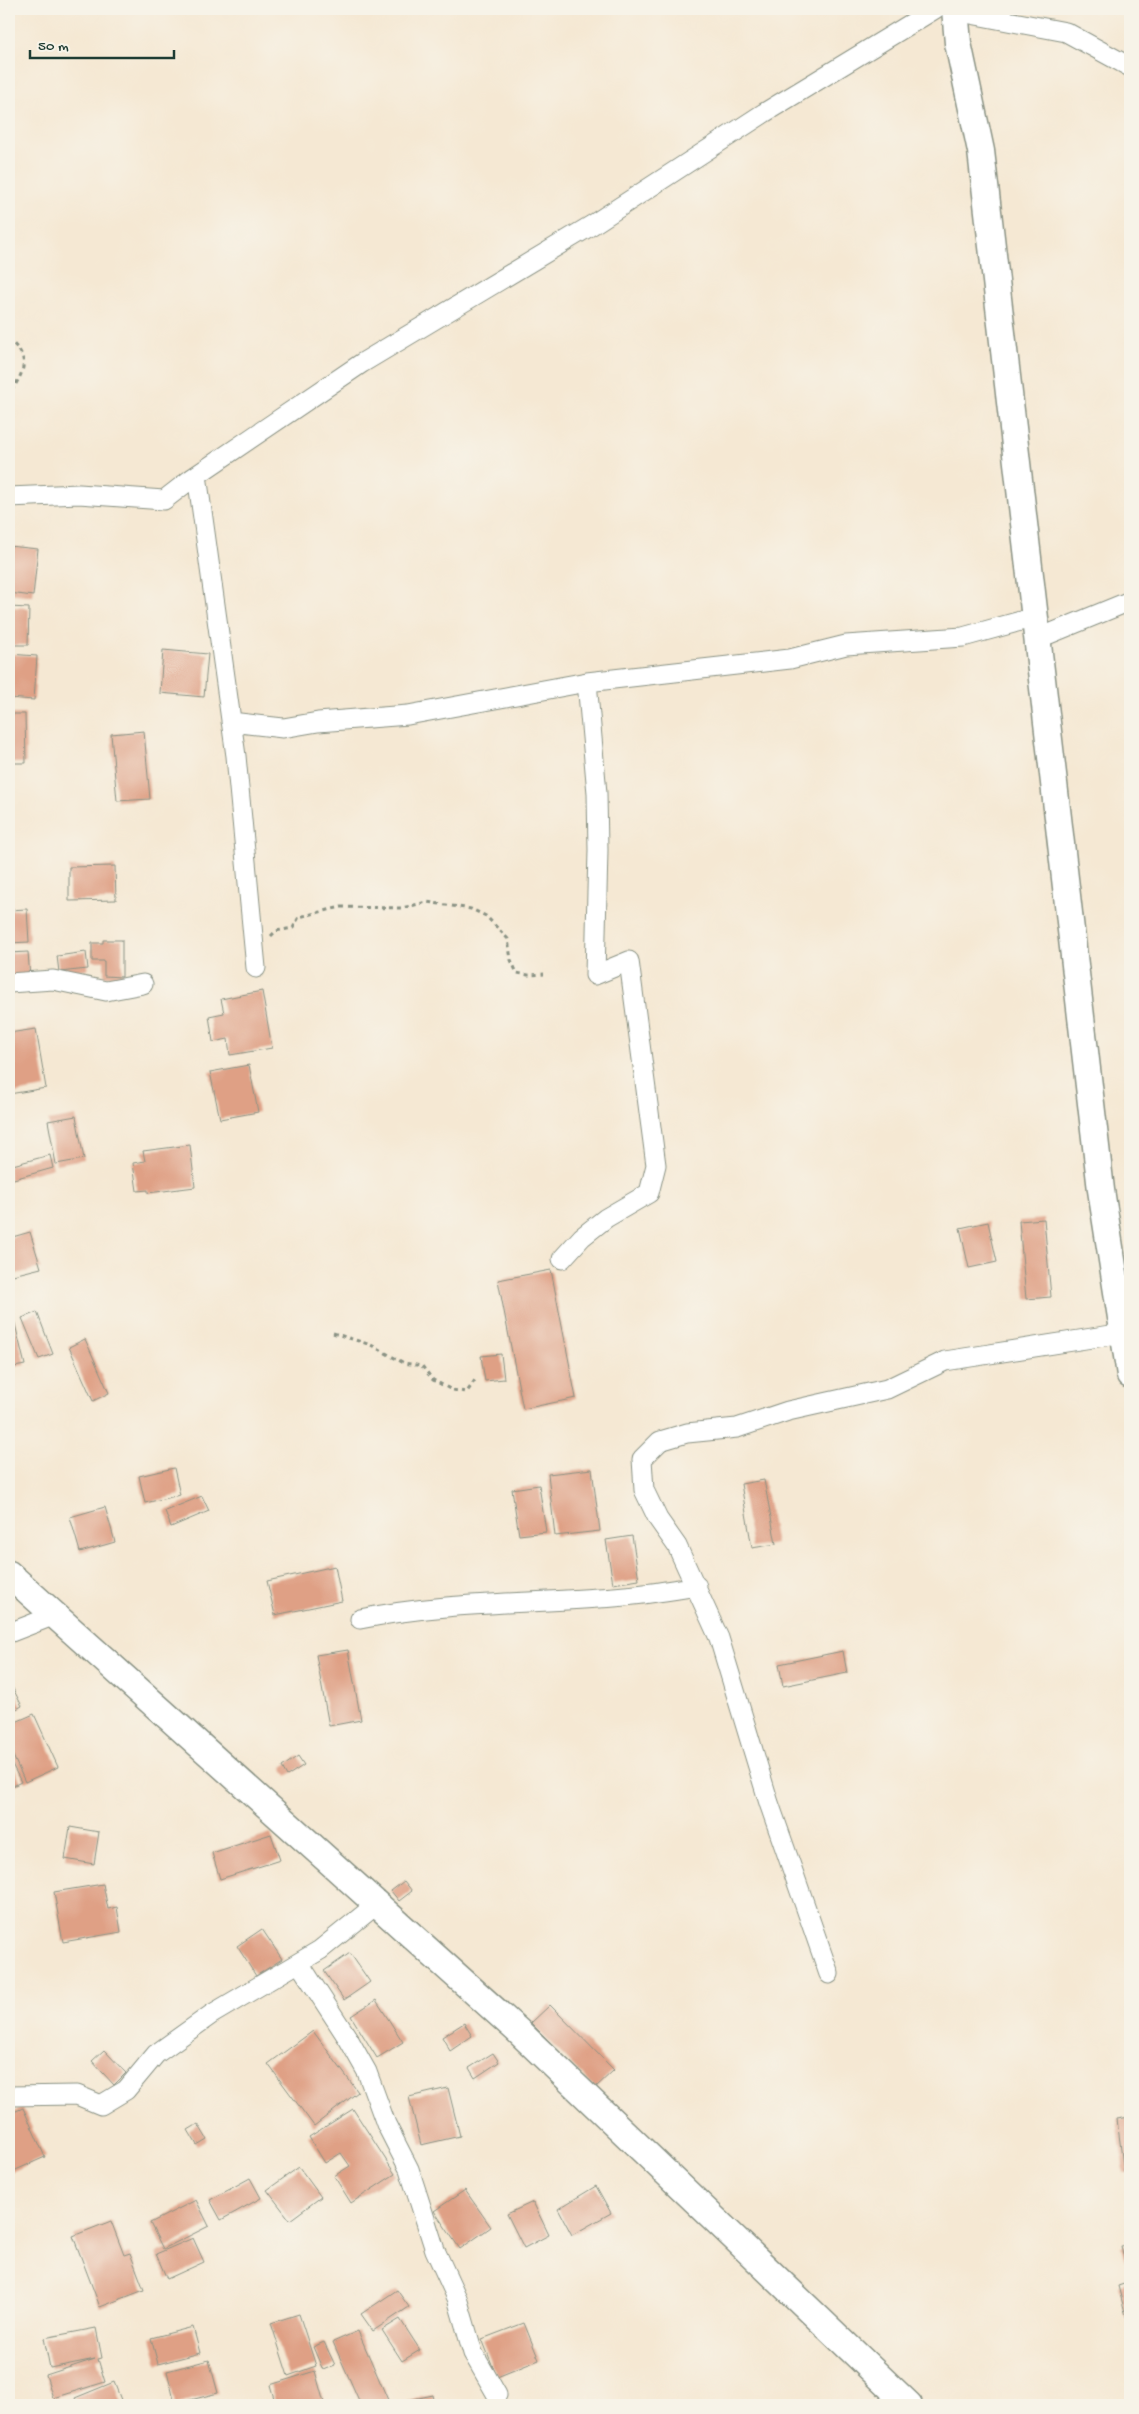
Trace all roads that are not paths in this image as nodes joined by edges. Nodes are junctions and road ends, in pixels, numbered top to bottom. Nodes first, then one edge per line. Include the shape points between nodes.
1 (948, 10) edge
2 (1130, 67) edge
3 (197, 475) junction
4 (9, 497) edge
5 (1130, 601) edge
6 (1036, 628) junction
7 (587, 682) junction
8 (231, 722) junction
9 (256, 968) dead end
10 (9, 984) edge
11 (143, 984) dead end
12 (562, 1259) dead end
13 (1127, 1332) edge
14 (1130, 1375) edge
15 (9, 1574) edge
16 (697, 1586) junction
17 (55, 1615) junction
18 (360, 1619) dead end
19 (9, 1633) edge
20 (376, 1904) junction
21 (299, 1963) junction
22 (829, 1974) dead end
23 (9, 2096) edge
24 (497, 2395) dead end
25 (909, 2405) edge

1 - 2 street via 1066,32
1 - 3 street via 764,113 592,225 362,363
1 - 6 street via 981,150
3 - 4 street via 164,500 79,494
3 - 8 street
5 - 6 street
6 - 7 street via 846,646 790,659
6 - 13 street via 1101,1190
7 - 8 street via 408,715 283,728
7 - 12 street via 597,793 595,975 629,961 656,1165 649,1193 606,1218
8 - 9 street
10 - 11 street via 53,980 106,991
13 - 14 street
13 - 16 street via 945,1361 887,1389 788,1411 737,1428 687,1433 660,1441 642,1458 644,1490
15 - 17 street
16 - 18 street via 626,1596 392,1612
16 - 22 street via 719,1638 769,1803
17 - 19 street
17 - 20 street
20 - 21 street
20 - 25 street via 517,2030
21 - 23 street via 212,2014 156,2054 126,2090 101,2105 77,2095
21 - 24 street via 350,2040 367,2072 386,2124 409,2169 436,2250 457,2298 473,2353

